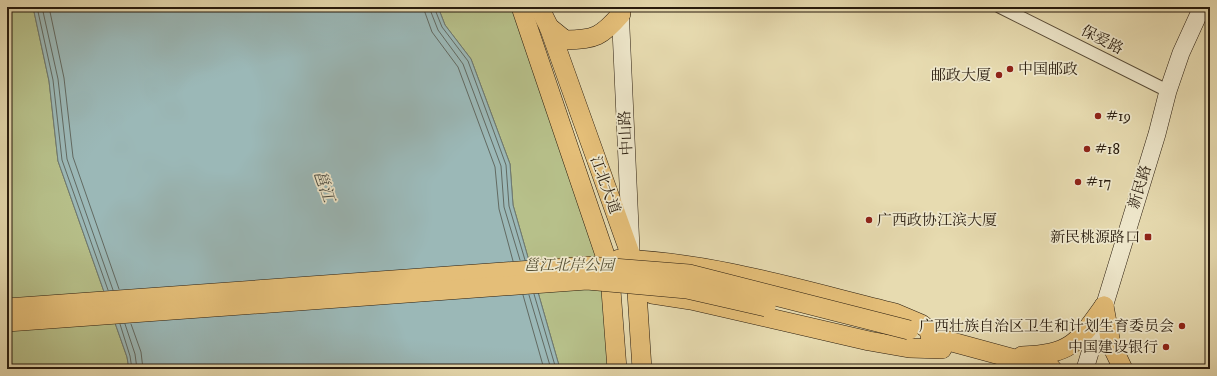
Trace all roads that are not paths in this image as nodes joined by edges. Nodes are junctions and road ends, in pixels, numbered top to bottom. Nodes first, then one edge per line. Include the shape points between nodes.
1 (521, 7) edge
2 (539, 7) edge
3 (1000, 7) edge
4 (1202, 7) edge
5 (620, 10) edge
6 (549, 27) junction
7 (1168, 92) junction
8 (606, 258) junction
9 (632, 259) junction
10 (611, 290) junction
11 (637, 292) junction
12 (1104, 306) junction
13 (7, 308) edge
14 (7, 322) edge
15 (908, 335) junction
16 (942, 344) junction
17 (1008, 363) edge
18 (617, 369) edge
19 (642, 369) edge
20 (1052, 369) edge
21 (1085, 369) edge
22 (1123, 369) edge

1 - 8 main road, 江北大道
2 - 6 main road, 江北大道
3 - 7 street, 保爱路
4 - 7 main road, 新民路 via 1181,53
5 - 6 main road via 606,31 592,38 565,40
5 - 9 main road, 中山路
6 - 9 main road, 江北大道
7 - 12 main road, 新民路
8 - 9 main road
8 - 10 main road, 江北大道
9 - 11 main road, 江北大道
9 - 16 main road via 702,267 895,312 921,324
10 - 11 main road
10 - 18 main road, 江北大道
11 - 16 main road via 691,300 909,348
11 - 19 main road, 江北大道
12 - 17 main road via 1072,345
12 - 21 main road, 新民路
12 - 22 main road via 1111,344
13 - 15 main road, bridge via 587,266 689,274
14 - 15 main road, bridge via 587,280 687,288
15 - 16 main road
16 - 17 main road
17 - 20 main road

